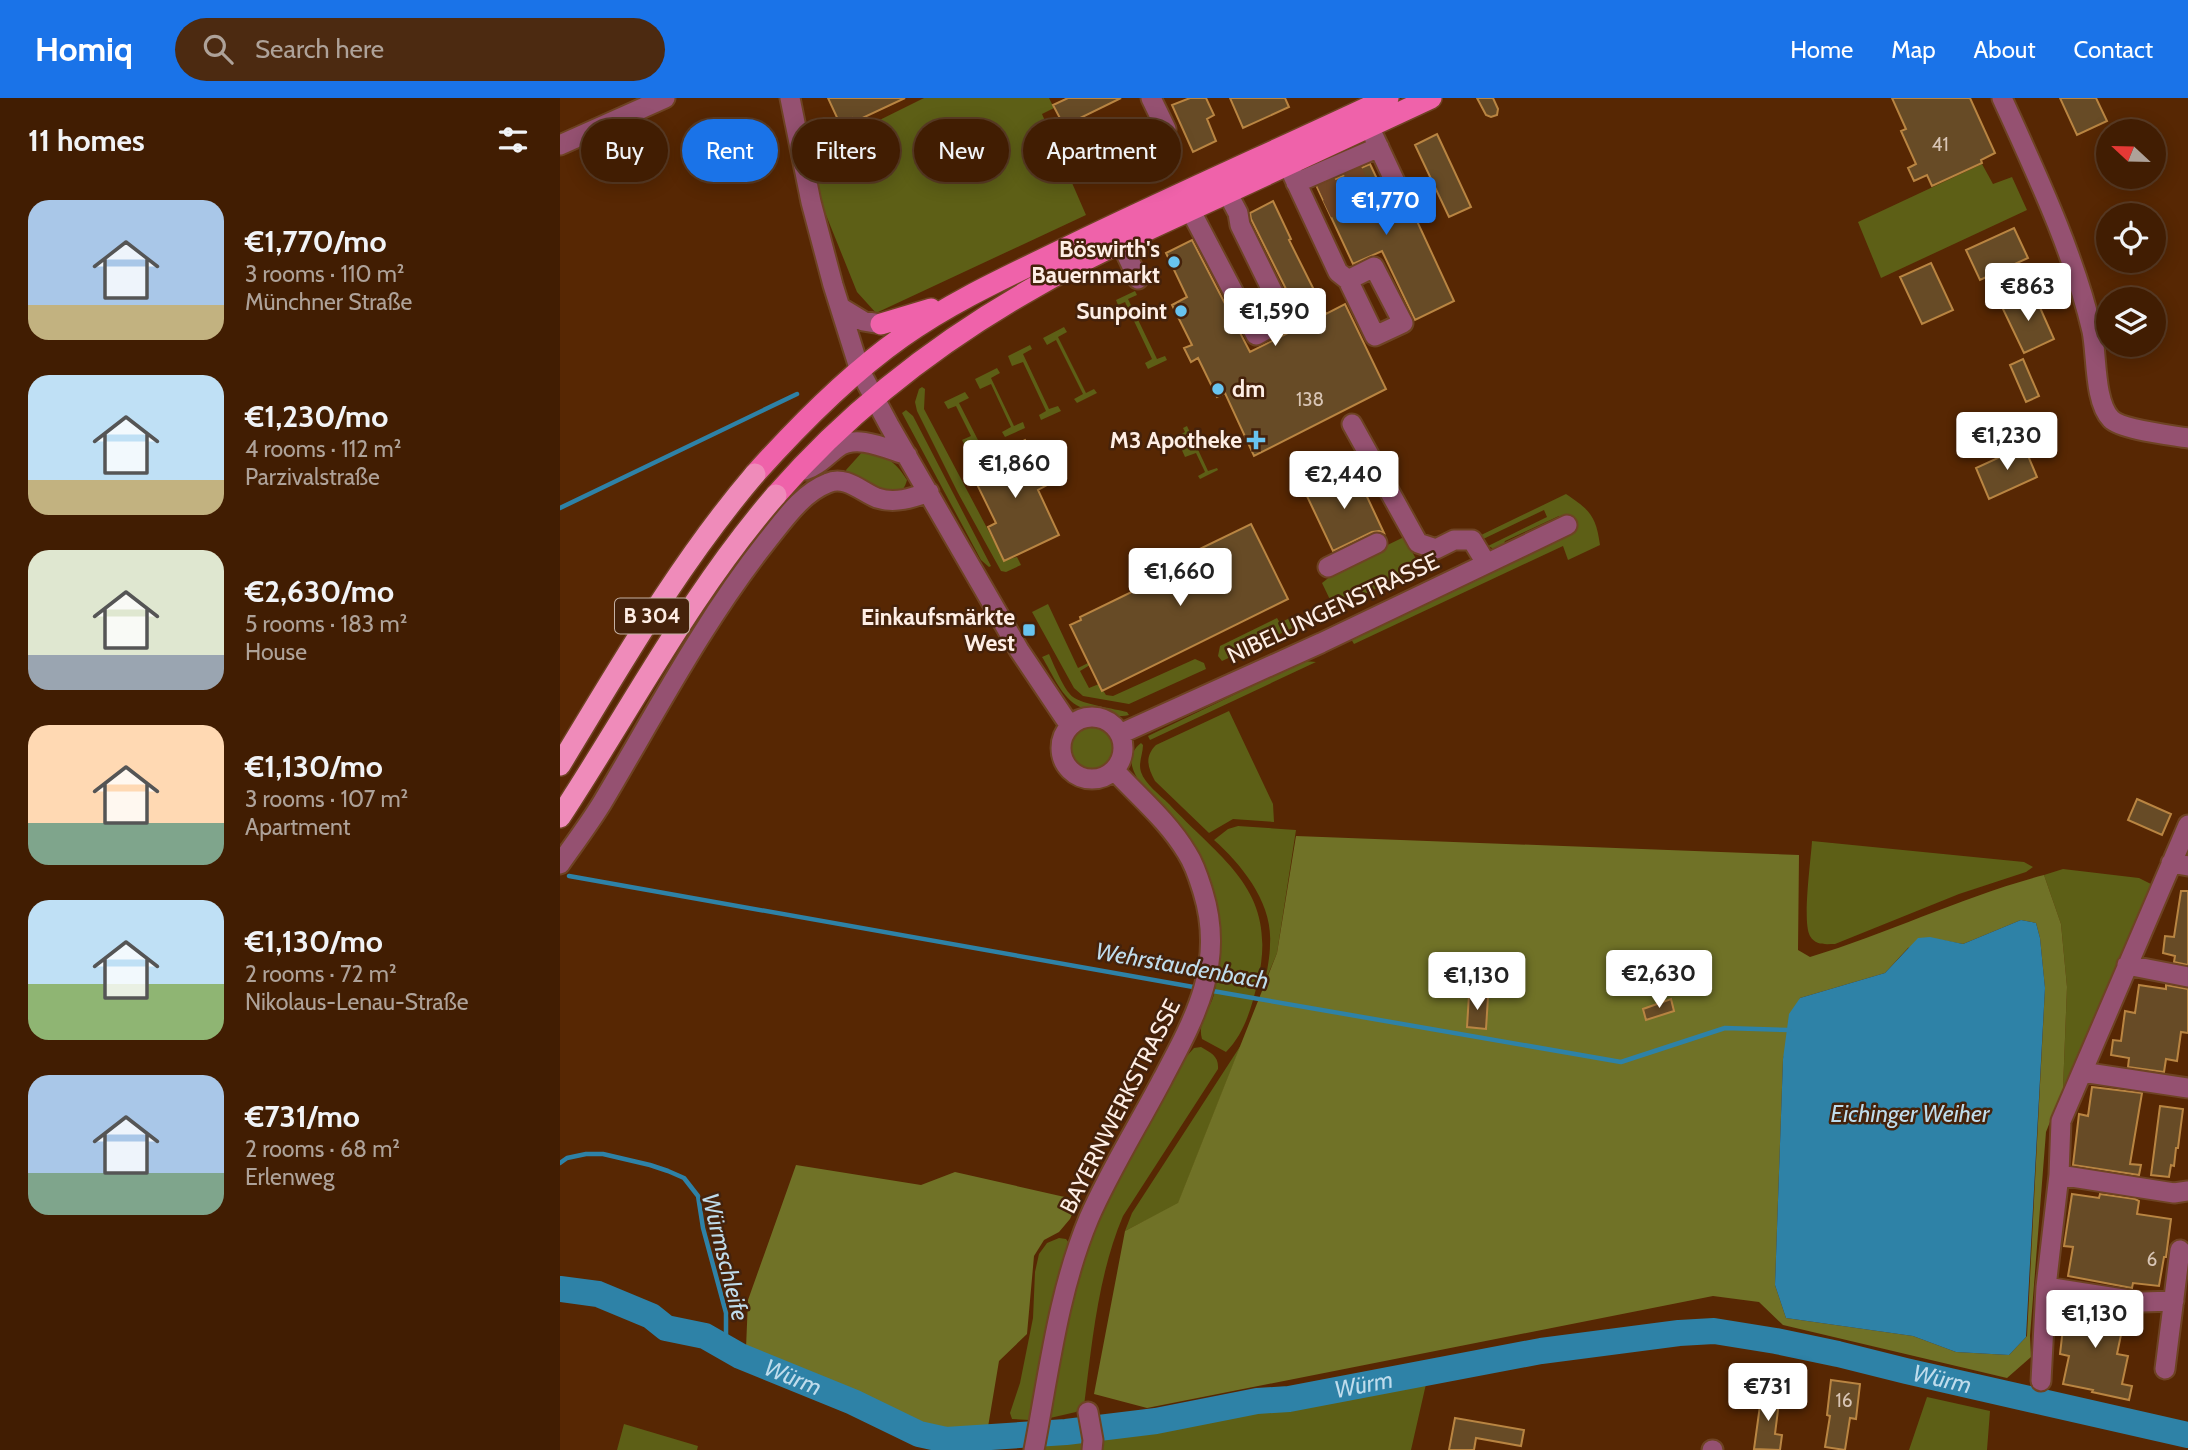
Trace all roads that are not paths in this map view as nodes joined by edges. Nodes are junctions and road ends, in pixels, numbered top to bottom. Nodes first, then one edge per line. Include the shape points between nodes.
1 (665, 98) edge
2 (790, 98) edge
3 (1151, 98) edge
4 (1431, 98) edge
5 (2002, 98) edge
6 (1390, 104) edge
7 (1161, 119) edge
8 (1365, 119) junction
9 (560, 145) edge
10 (1223, 185) junction
11 (1304, 188) junction
12 (1186, 202) junction
13 (1116, 234) junction
14 (1138, 279) dead end
15 (1348, 279) dead end
16 (964, 300) junction
17 (839, 307) junction
18 (881, 324) joint
19 (860, 371) junction
20 (874, 398) junction
21 (1352, 424) dead end
22 (2188, 438) edge
23 (907, 455) junction
24 (754, 474) joint
25 (794, 474) junction
26 (929, 492) junction
27 (776, 495) joint
28 (1567, 525) dead end
29 (1377, 543) dead end
30 (1486, 563) junction
31 (1328, 567) dead end
32 (1070, 726) junction
33 (1120, 734) junction
34 (560, 765) edge
35 (1114, 770) junction
36 (560, 817) edge
37 (2188, 825) edge
38 (560, 864) edge
39 (2179, 864) edge
40 (2127, 965) junction
41 (2188, 977) edge
42 (2082, 1072) junction
43 (2188, 1088) edge
44 (2059, 1175) junction
45 (2188, 1191) edge
46 (2180, 1250) dead end
47 (2046, 1287) junction
48 (2174, 1301) junction
49 (2165, 1369) dead end
50 (2041, 1381) dead end
51 (1034, 1450) edge

1 - 9 street
2 - 17 street
3 - 7 street
4 - 6 main road, B 304
5 - 22 street via 2045,194 2081,294 2092,331 2100,397 2110,418 2141,430
6 - 8 main road, B 304
8 - 11 main road, B 304
8 - 11 street via 1384,171
10 - 11 main road, B 304
10 - 12 main road, B 304
10 - 12 street via 1286,319 1256,335
11 - 15 street via 1338,272
12 - 13 main road, B 304
13 - 14 street
13 - 16 main road, B 304
13 - 20 main road, B 304 via 934,351
16 - 18 main road
16 - 19 main road, B 304 via 902,337
17 - 18 street via 863,321
17 - 19 street
19 - 20 street
19 - 24 main road, B 304
20 - 23 street
20 - 25 main road, B 304
21 - 30 street via 1418,543 1436,549 1454,540 1472,540
23 - 25 street via 854,441 841,445 814,467
23 - 26 street
24 - 34 highway, B 304 via 676,579
25 - 27 main road, B 304
26 - 32 street via 1019,650
26 - 38 street via 904,500 878,498 858,487 831,481 809,493 738,578
27 - 36 highway, B 304 via 720,565
28 - 30 street, NIBELUNGENSTRASSE
29 - 31 street
30 - 33 street, NIBELUNGENSTRASSE
32 - 33 street via 1089,717 1099,718
32 - 35 street via 1061,744 1071,771 1089,779
33 - 35 street via 1123,749
35 - 51 street, BAYERNWERKSTRASSE via 1176,837 1198,875 1211,932 1208,978 1186,1035 1082,1237 1065,1293
37 - 39 street
39 - 40 street
40 - 41 street
40 - 42 street
42 - 43 street
42 - 44 street via 2062,1121
44 - 45 street via 2174,1193
44 - 47 street
46 - 48 street
47 - 48 street via 2141,1302
47 - 50 street
48 - 49 street

